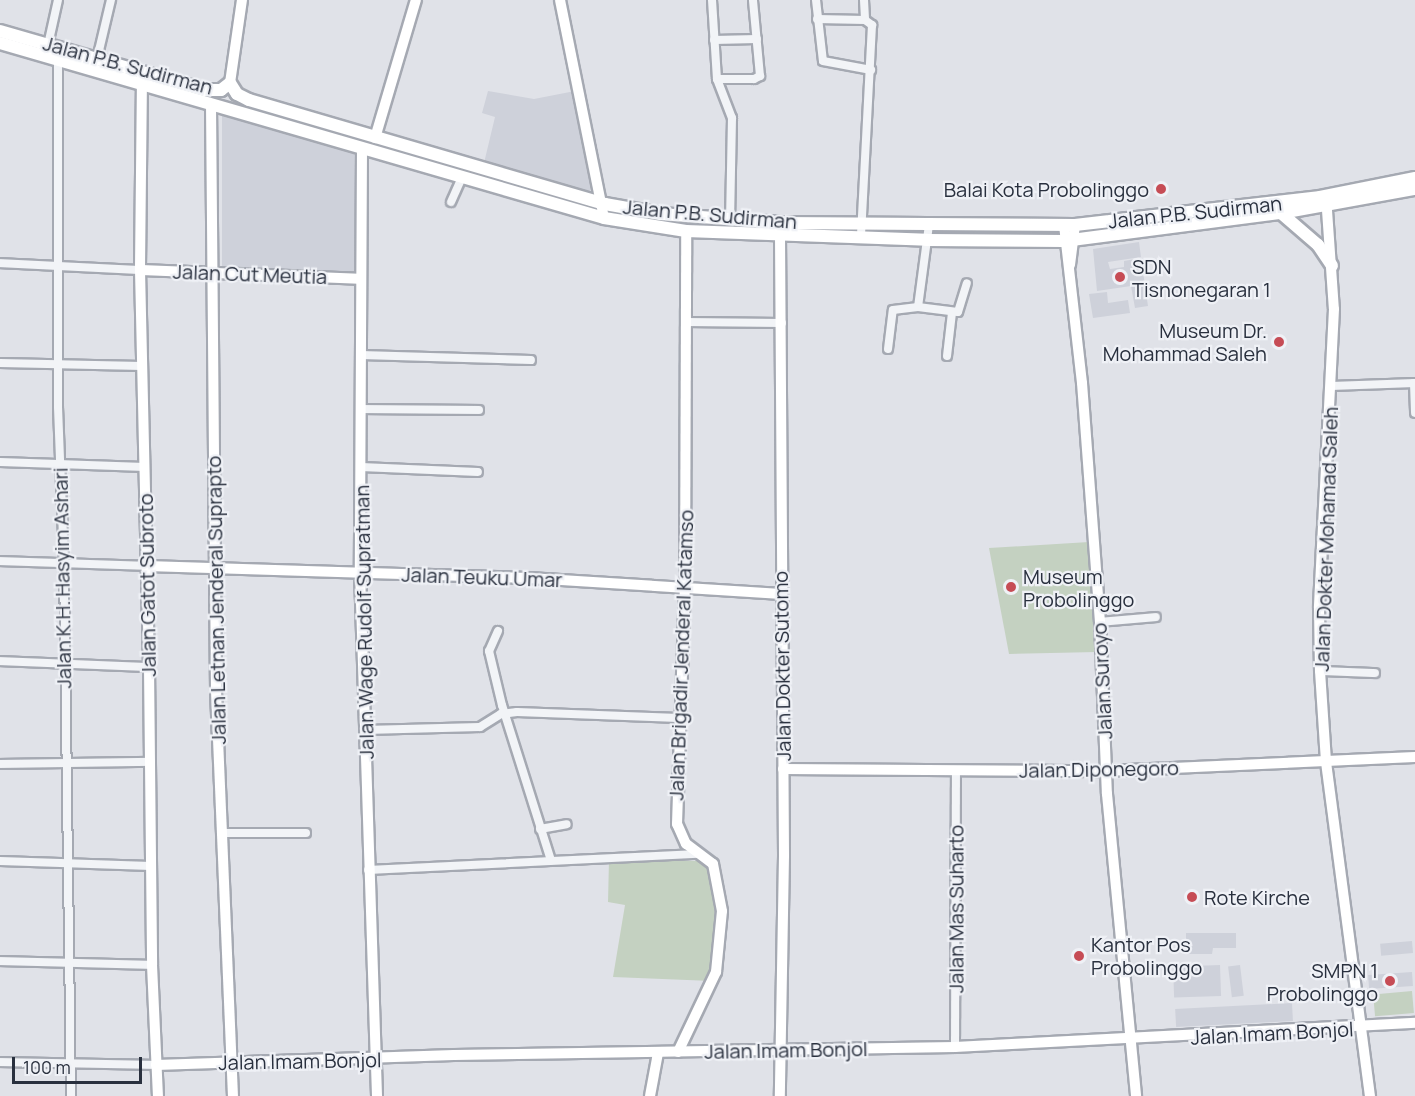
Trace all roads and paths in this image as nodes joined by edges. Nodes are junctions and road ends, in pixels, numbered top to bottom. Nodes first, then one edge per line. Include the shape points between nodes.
1 (58, 0) edge
2 (111, 0) edge
3 (242, 0) edge
4 (416, 0) edge
5 (560, 0) edge
6 (712, 0) edge
7 (753, 0) edge
8 (816, 0) edge
9 (864, 0) edge
10 (817, 19) junction
11 (865, 20) junction
12 (0, 31) edge
13 (757, 39) junction
14 (714, 40) junction
15 (0, 43) edge
16 (55, 51) junction
17 (97, 59) junction
18 (871, 70) junction
19 (717, 79) junction
20 (142, 80) junction
21 (230, 83) junction
22 (211, 104) junction
23 (375, 138) junction
24 (362, 149) junction
25 (462, 177) junction
26 (1415, 178) edge
27 (1415, 189) edge
28 (1327, 201) junction
29 (452, 202) dead end
30 (604, 204) junction
31 (1281, 213) junction
32 (604, 218) junction
33 (730, 220) junction
34 (1160, 222) junction
35 (929, 225) junction
36 (1070, 225) junction
37 (861, 230) junction
38 (686, 231) junction
39 (780, 236) junction
40 (927, 240) junction
41 (1069, 240) junction
42 (0, 263) edge
43 (57, 266) junction
44 (1332, 266) junction
45 (140, 270) junction
46 (212, 273) junction
47 (360, 279) junction
48 (967, 283) dead end
49 (918, 307) junction
50 (952, 313) junction
51 (686, 322) junction
52 (782, 323) junction
53 (888, 349) dead end
54 (361, 355) junction
55 (947, 356) dead end
56 (531, 360) dead end
57 (0, 363) edge
58 (58, 364) junction
59 (142, 366) junction
60 (1414, 383) edge
61 (1331, 386) junction
62 (362, 409) junction
63 (479, 410) dead end
64 (1415, 413) edge
65 (0, 462) edge
66 (59, 464) junction
67 (144, 467) junction
68 (361, 467) junction
69 (478, 472) dead end
70 (0, 561) edge
71 (64, 562) junction
72 (147, 566) junction
73 (214, 567) junction
74 (360, 572) junction
75 (685, 587) junction
76 (781, 594) junction
77 (1156, 617) dead end
78 (1100, 622) junction
79 (498, 631) dead end
80 (0, 661) edge
81 (64, 662) junction
82 (150, 667) junction
83 (1320, 671) junction
84 (1375, 673) dead end
85 (500, 715) junction
86 (679, 718) junction
87 (365, 730) junction
88 (1415, 757) edge
89 (151, 762) junction
90 (1326, 762) junction
91 (66, 763) junction
92 (0, 764) edge
93 (783, 769) junction
94 (956, 771) junction
95 (1106, 771) junction
96 (567, 824) dead end
97 (540, 829) junction
98 (223, 833) junction
99 (306, 833) dead end
100 (691, 853) junction
101 (0, 861) edge
102 (547, 861) junction
103 (68, 862) junction
104 (151, 866) junction
105 (368, 870) junction
106 (0, 961) edge
107 (68, 963) junction
108 (152, 965) junction
109 (1415, 1023) edge
110 (1360, 1028) junction
111 (1133, 1040) junction
112 (955, 1047) junction
113 (782, 1050) junction
114 (678, 1052) junction
115 (658, 1053) junction
116 (375, 1059) junction
117 (0, 1062) edge
118 (230, 1062) junction
119 (71, 1064) junction
120 (156, 1065) junction
121 (71, 1096) edge
122 (158, 1096) edge
123 (233, 1096) edge
124 (377, 1096) edge
125 (651, 1096) edge
126 (780, 1096) edge
127 (1136, 1096) edge
128 (1370, 1096) edge

1 - 16 street, Jalan K.H. Hasyim Ashari
2 - 17 street
3 - 21 street
4 - 23 street
5 - 30 street
6 - 14 street
7 - 13 street
8 - 10 street
9 - 11 street
10 - 11 street
10 - 18 street via 825,63
11 - 18 street via 872,26
12 - 16 main road, Jalan P.B. Sudirman
13 - 14 street
13 - 19 street via 758,78
14 - 19 street
15 - 16 main road, Jalan P.B. Sudirman
16 - 17 main road, Jalan P.B. Sudirman
16 - 20 main road, Jalan P.B. Sudirman
16 - 43 street, Jalan K.H. Hasyim Ashari
17 - 20 main road, Jalan P.B. Sudirman
18 - 37 street
19 - 33 street via 732,118
20 - 21 main road, Jalan P.B. Sudirman via 214,91
20 - 22 main road, Jalan P.B. Sudirman
20 - 45 street, Jalan Gatot Subroto
21 - 23 main road, Jalan P.B. Sudirman via 237,94 249,100
22 - 24 main road, Jalan P.B. Sudirman
22 - 46 street, Jalan Letnan Jenderal Suprapto
23 - 30 main road, Jalan P.B. Sudirman
24 - 25 main road, Jalan P.B. Sudirman
24 - 47 street, Jalan Wage Rudolf Supratman
25 - 29 street
25 - 32 main road, Jalan P.B. Sudirman
26 - 28 main road, Jalan P.B. Sudirman
27 - 28 main road, Jalan P.B. Sudirman
28 - 31 main road, Jalan P.B. Sudirman
28 - 34 main road, Jalan P.B. Sudirman
28 - 44 street, Jalan Dokter Mohamad Saleh
30 - 32 street
30 - 33 main road, Jalan P.B. Sudirman
31 - 34 main road, Jalan P.B. Sudirman
31 - 44 main road via 1318,245
32 - 38 main road, Jalan P.B. Sudirman
33 - 37 main road, Jalan P.B. Sudirman
34 - 36 main road, Jalan P.B. Sudirman
34 - 41 main road, Jalan P.B. Sudirman
35 - 36 main road, Jalan P.B. Sudirman
35 - 37 main road, Jalan P.B. Sudirman
35 - 40 street
36 - 41 street, Jalan Suroyo
37 - 39 main road, Jalan P.B. Sudirman
37 - 40 main road, Jalan P.B. Sudirman
38 - 39 main road, Jalan P.B. Sudirman
38 - 51 street, Jalan Brigadir Jenderal Katamso
39 - 52 street, Jalan Dokter Sutomo
40 - 41 main road, Jalan P.B. Sudirman
40 - 49 street
41 - 78 street, Jalan Suroyo
42 - 43 street
43 - 45 street
43 - 58 street, Jalan K.H. Hasyim Ashari
44 - 61 street, Jalan Dokter Mohamad Saleh
45 - 46 street, Jalan Cut Meutia
45 - 59 street, Jalan Gatot Subroto
46 - 47 street, Jalan Cut Meutia
46 - 73 street, Jalan Letnan Jenderal Suprapto
47 - 54 street, Jalan Wage Rudolf Supratman
48 - 50 street via 962,307
49 - 50 street
49 - 53 street via 893,310
50 - 55 street
51 - 52 street
51 - 75 street, Jalan Brigadir Jenderal Katamso
52 - 76 street, Jalan Dokter Sutomo
54 - 56 street
54 - 62 street, Jalan Wage Rudolf Supratman
57 - 58 street
58 - 59 street
58 - 66 street, Jalan K.H. Hasyim Ashari
59 - 67 street, Jalan Gatot Subroto
60 - 61 street
60 - 64 street
61 - 83 street, Jalan Dokter Mohamad Saleh via 1319,608
62 - 63 street
62 - 68 street, Jalan Wage Rudolf Supratman
65 - 66 street
66 - 67 street
66 - 71 street, Jalan K.H. Hasyim Ashari
67 - 72 street, Jalan Gatot Subroto
68 - 69 street
68 - 74 street, Jalan Wage Rudolf Supratman
70 - 71 street
71 - 72 street
71 - 81 street, Jalan K.H. Hasyim Ashari
72 - 73 street, Jalan Teuku Umar
72 - 82 street, Jalan Gatot Subroto
73 - 74 street, Jalan Teuku Umar
73 - 98 street, Jalan Letnan Jenderal Suprapto
74 - 75 street, Jalan Teuku Umar
74 - 87 street, Jalan Wage Rudolf Supratman
75 - 76 street, Jalan Teuku Umar
75 - 86 street, Jalan Brigadir Jenderal Katamso
76 - 93 street, Jalan Dokter Sutomo
77 - 78 street
78 - 95 street, Jalan Suroyo
79 - 85 street via 489,651
80 - 81 street
81 - 82 street
81 - 91 street, Jalan K.H. Hasyim Ashari
82 - 89 street, Jalan Gatot Subroto
83 - 84 street
83 - 90 street, Jalan Dokter Mohamad Saleh
85 - 86 street
85 - 87 street via 480,727
85 - 97 street
86 - 100 street, Jalan Brigadir Jenderal Katamso via 677,824
87 - 105 street, Jalan Wage Rudolf Supratman
88 - 90 street, Jalan Diponegoro
89 - 91 street
89 - 104 street, Jalan Gatot Subroto
90 - 95 street, Jalan Diponegoro
90 - 110 street, Jalan Dokter Mohamad Saleh
91 - 92 street
91 - 103 street, Jalan K.H. Hasyim Ashari
93 - 94 street, Jalan Diponegoro
93 - 113 street, Jalan Dokter Sutomo
94 - 95 street, Jalan Diponegoro
94 - 112 street, Jalan Mas Suharto
95 - 111 street, Jalan Suroyo
96 - 97 street
97 - 102 street
98 - 99 street
98 - 118 street, Jalan Letnan Jenderal Suprapto
100 - 102 street
100 - 114 street, Jalan Brigadir Jenderal Katamso via 712,863 719,883 719,962
101 - 103 street
102 - 105 street
103 - 104 street
103 - 107 street, Jalan K.H. Hasyim Ashari
104 - 108 street, Jalan Gatot Subroto
105 - 116 street, Jalan Wage Rudolf Supratman
106 - 107 street
107 - 108 street
107 - 119 street, Jalan K.H. Hasyim Ashari
108 - 120 street, Jalan Gatot Subroto
109 - 110 street, Jalan Imam Bonjol
110 - 111 street, Jalan Imam Bonjol
110 - 128 street, Jalan Dokter Mohamad Saleh
111 - 112 street, Jalan Imam Bonjol
111 - 127 street, Jalan Suroyo
112 - 113 street, Jalan Imam Bonjol
113 - 114 street, Jalan Imam Bonjol
113 - 126 street, Jalan Dokter Sutomo
114 - 115 street, Jalan Imam Bonjol
115 - 116 street, Jalan Imam Bonjol
115 - 125 street
116 - 118 street, Jalan Imam Bonjol
116 - 124 street, Jalan Wage Rudolf Supratman
117 - 119 street
118 - 120 street, Jalan Imam Bonjol
118 - 123 street, Jalan Letnan Jenderal Suprapto
119 - 120 street
119 - 121 street, Jalan K.H. Hasyim Ashari
120 - 122 street, Jalan Gatot Subroto

